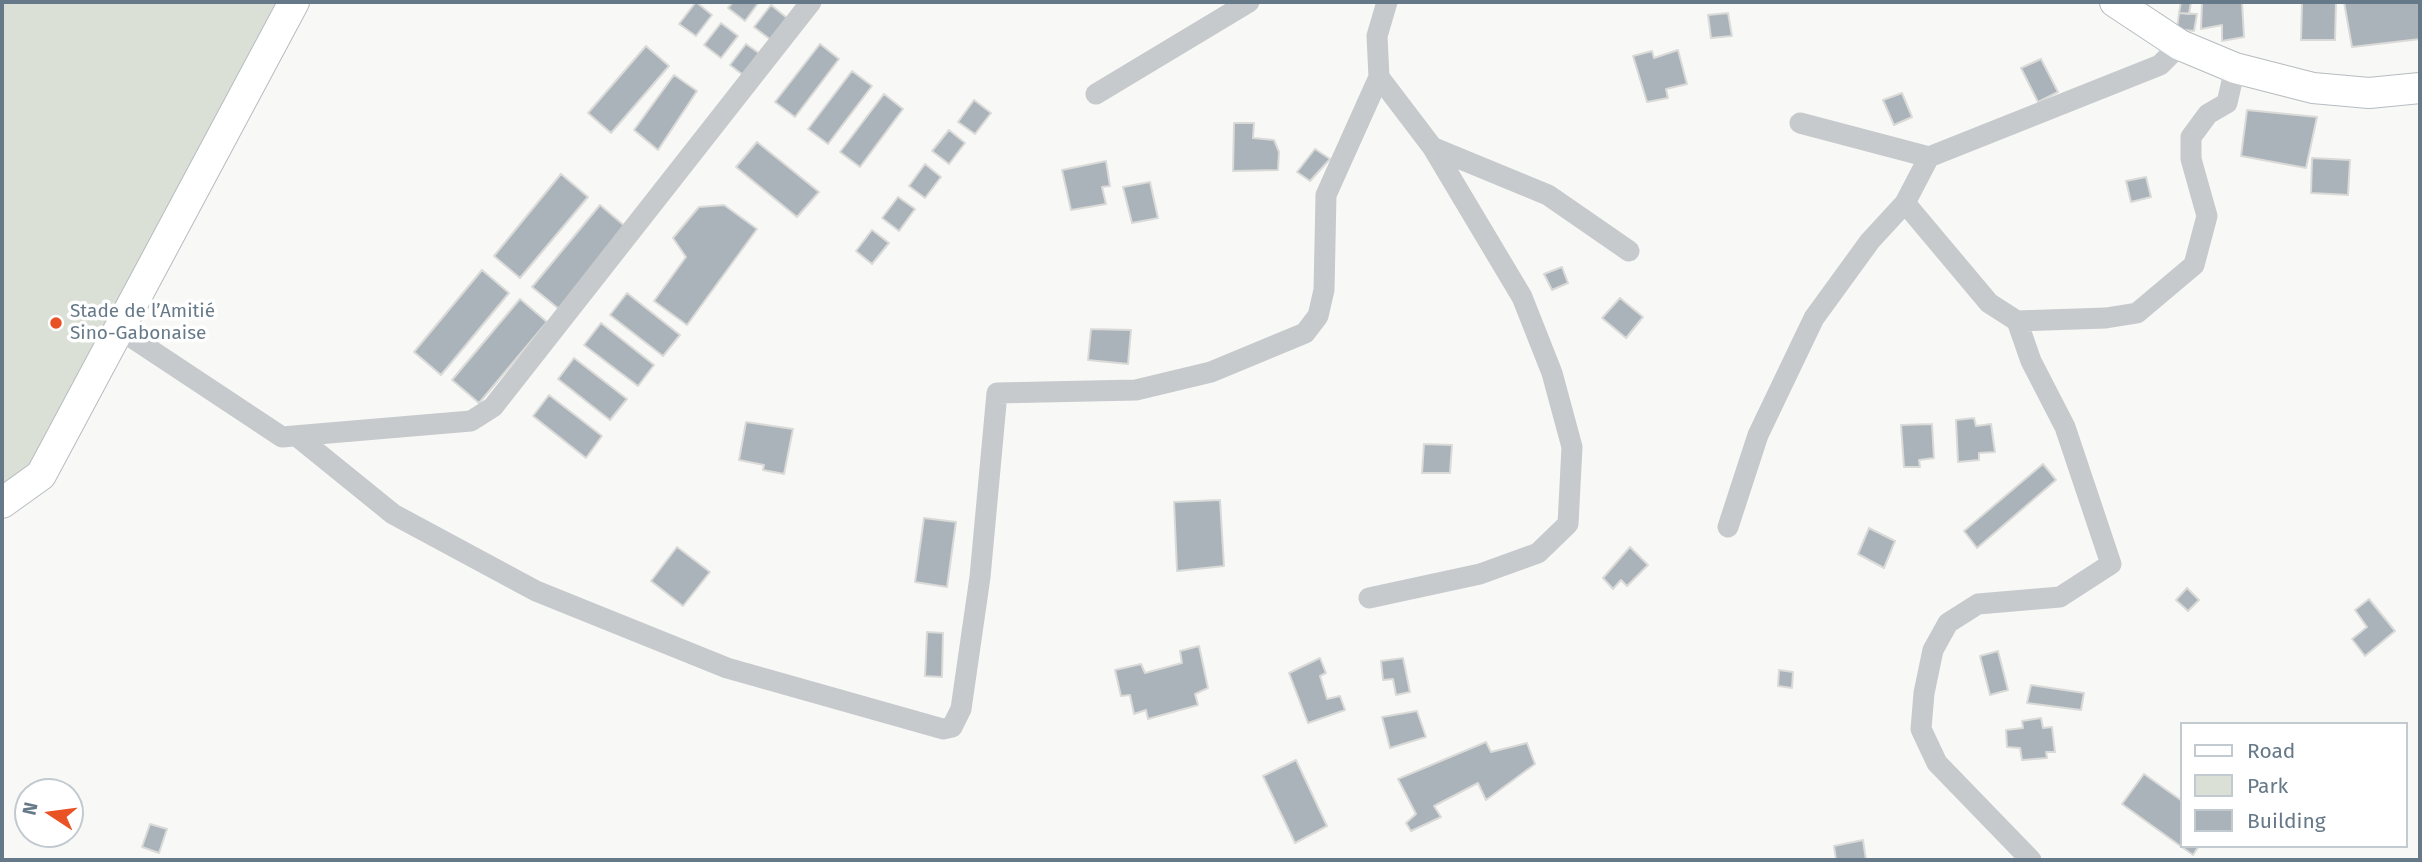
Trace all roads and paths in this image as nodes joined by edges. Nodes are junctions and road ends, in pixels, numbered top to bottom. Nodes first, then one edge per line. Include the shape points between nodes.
1 (294, 2) edge
2 (811, 2) edge
3 (1249, 2) edge
4 (1387, 2) edge
5 (2115, 2) edge
6 (2180, 45) junction
7 (2235, 68) junction
8 (1379, 77) junction
9 (2420, 88) edge
10 (1096, 94) dead end
11 (1800, 123) dead end
12 (1433, 148) junction
13 (1929, 157) junction
14 (1905, 203) junction
15 (1629, 251) dead end
16 (2017, 321) junction
17 (119, 329) junction
18 (298, 437) junction
19 (2, 503) edge
20 (1728, 527) dead end
21 (1369, 598) dead end
22 (2031, 860) edge

1 - 17 street
2 - 18 street via 493,407 471,421
3 - 10 street
4 - 8 street via 1377,36
5 - 6 street
6 - 7 street
6 - 13 street via 2160,65
7 - 9 street via 2313,88 2369,93
7 - 16 street via 2227,103 2208,114 2191,137 2191,159 2207,216 2194,265 2137,313
8 - 12 street
8 - 18 street via 1326,195 1324,290 1318,316 1305,333 1212,372 1136,390 998,393 980,578 961,709 952,727 943,729 727,668 536,591 393,514
11 - 13 street
12 - 15 street via 1548,195
12 - 21 street via 1522,297 1552,373 1572,447 1568,524 1538,552 1480,574
13 - 14 street
14 - 16 street via 1989,303
14 - 20 street via 1870,241 1814,317 1758,435
16 - 22 street via 2031,361 2065,427 2111,564 2060,597 1978,604 1948,623 1933,650 1922,729 1937,763
17 - 18 street via 282,437
17 - 19 street via 41,475

